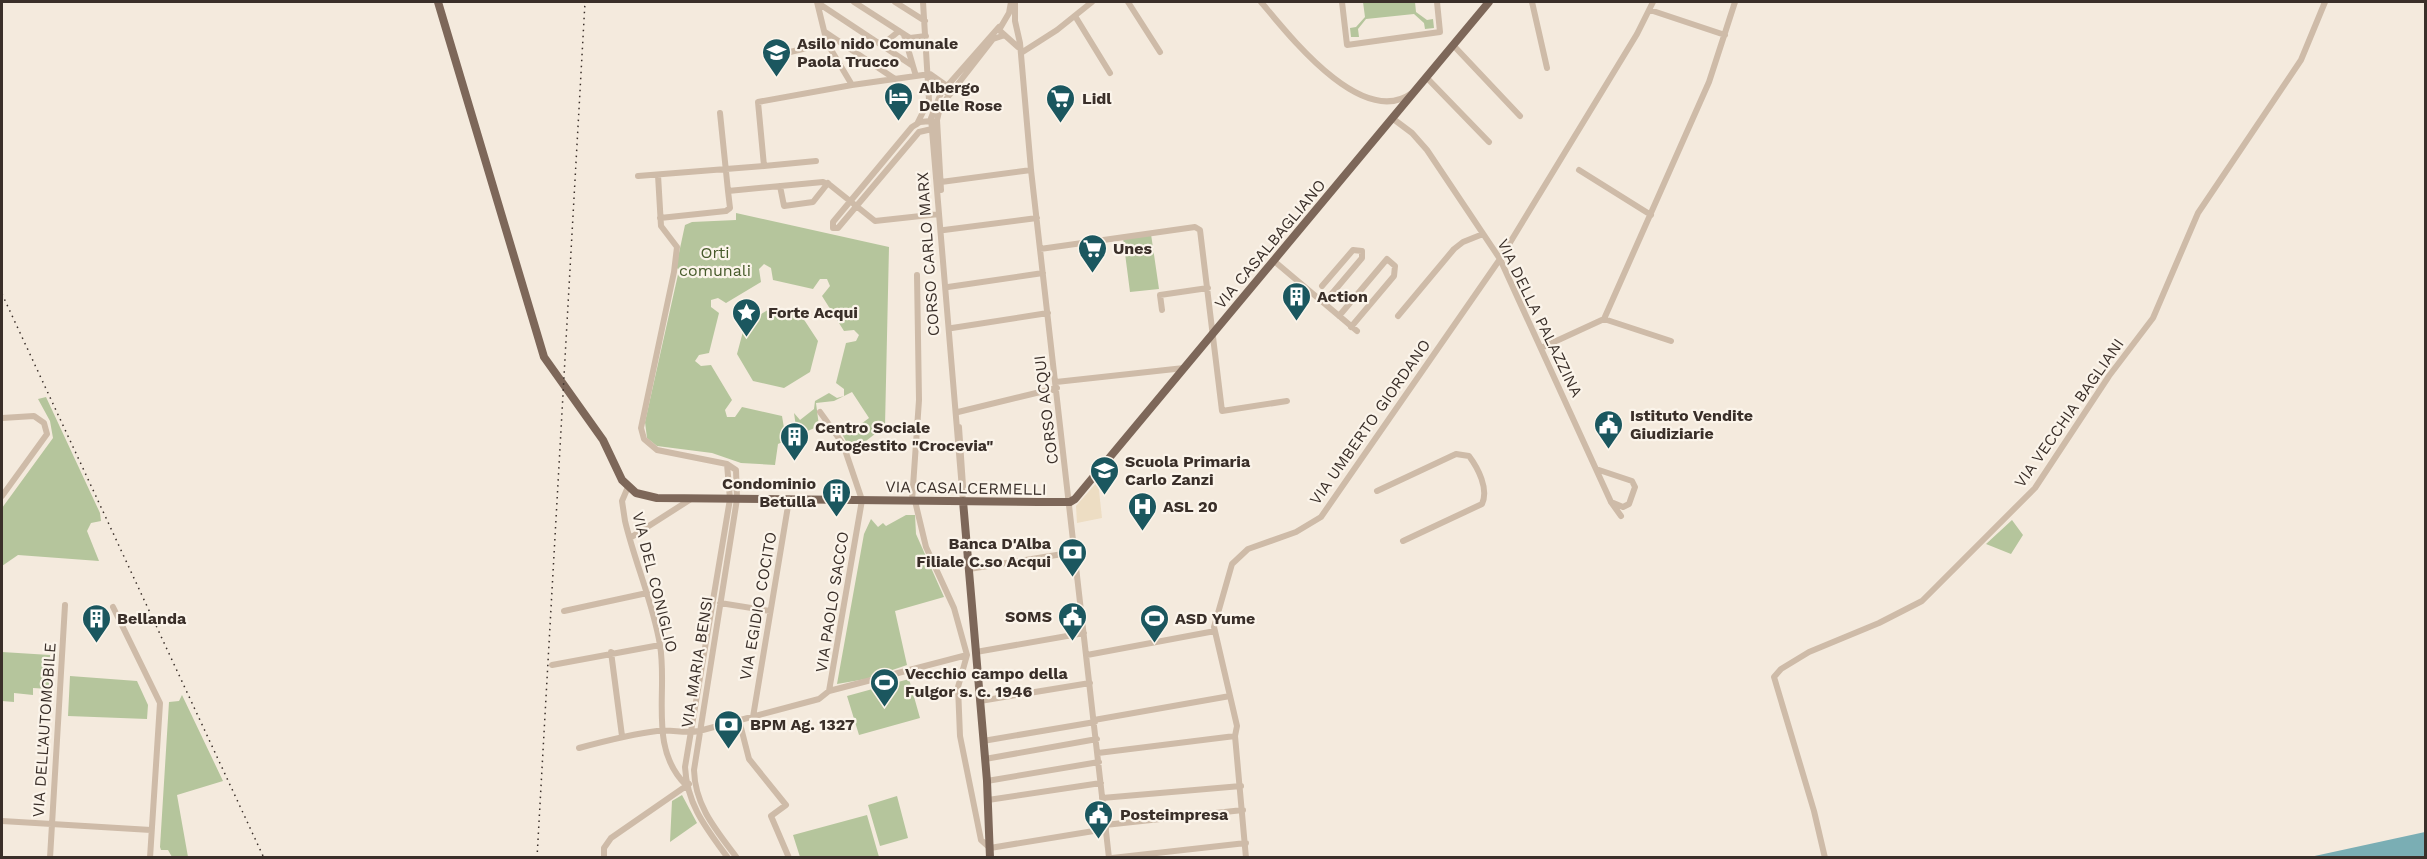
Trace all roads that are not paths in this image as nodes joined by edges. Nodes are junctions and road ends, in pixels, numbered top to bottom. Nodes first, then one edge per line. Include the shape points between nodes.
1 (438, 2) edge
2 (818, 2) edge
3 (854, 2) edge
4 (896, 2) edge
5 (923, 2) edge
6 (1013, 2) edge
7 (1092, 2) edge
8 (1128, 2) edge
9 (1261, 2) edge
10 (1342, 2) edge
11 (1437, 2) edge
12 (1489, 2) edge
13 (1532, 2) edge
14 (1653, 2) edge
15 (1735, 2) edge
16 (2325, 2) edge
17 (1650, 10) junction
18 (1075, 16) junction
19 (925, 21) junction
20 (1005, 21) junction
21 (999, 27) junction
22 (1016, 28) junction
23 (825, 32) junction
24 (901, 33) junction
25 (1725, 35) junction
26 (926, 36) junction
27 (1005, 37) junction
28 (827, 42) junction
29 (882, 45) junction
30 (1453, 45) junction
31 (1160, 51) dead end
32 (1021, 53) junction
33 (782, 54) dead end
34 (913, 66) junction
35 (1547, 68) dead end
36 (1110, 73) dead end
37 (916, 76) junction
38 (928, 76) junction
39 (1426, 77) junction
40 (895, 79) junction
41 (852, 85) junction
42 (946, 90) junction
43 (1416, 90) junction
44 (1394, 100) junction
45 (1400, 109) junction
46 (720, 113) dead end
47 (1520, 116) dead end
48 (1392, 118) junction
49 (916, 124) junction
50 (933, 124) junction
51 (1489, 142) dead end
52 (816, 161) dead end
53 (764, 166) junction
54 (726, 170) junction
55 (1031, 170) junction
56 (1579, 170) dead end
57 (658, 175) junction
58 (638, 176) dead end
59 (941, 182) junction
60 (828, 183) junction
61 (780, 186) junction
62 (728, 191) junction
63 (850, 201) junction
64 (856, 206) junction
65 (939, 214) junction
66 (1651, 215) junction
67 (660, 218) junction
68 (1037, 218) junction
69 (944, 230) junction
70 (1483, 234) junction
71 (1040, 249) junction
72 (1500, 259) junction
73 (1274, 261) junction
74 (1043, 273) junction
75 (917, 275) dead end
76 (1322, 286) dead end
77 (948, 287) junction
78 (1208, 288) junction
79 (1324, 303) junction
80 (1162, 309) dead end
81 (1048, 314) junction
82 (1339, 316) junction
83 (1398, 316) dead end
84 (1604, 319) junction
85 (951, 328) junction
86 (1213, 334) junction
87 (1671, 341) dead end
88 (1541, 348) junction
89 (1184, 368) junction
90 (1056, 385) junction
91 (1287, 402) dead end
92 (820, 412) dead end
93 (958, 412) junction
94 (2, 418) edge
95 (1596, 468) junction
96 (626, 491) junction
97 (1377, 491) dead end
98 (2, 496) edge
99 (692, 499) junction
100 (734, 499) junction
101 (789, 500) junction
102 (862, 500) junction
103 (913, 501) junction
104 (963, 501) junction
105 (1070, 502) junction
106 (1611, 502) junction
107 (1621, 516) dead end
108 (630, 538) junction
109 (1403, 541) dead end
110 (1075, 552) junction
111 (969, 569) junction
112 (646, 593) junction
113 (720, 603) junction
114 (65, 605) dead end
115 (113, 607) dead end
116 (564, 611) dead end
117 (770, 611) junction
118 (1215, 631) junction
119 (1084, 633) junction
120 (660, 645) junction
121 (611, 652) junction
122 (976, 652) junction
123 (967, 655) junction
124 (1087, 655) junction
125 (552, 665) dead end
126 (1090, 683) junction
127 (829, 690) junction
128 (1230, 696) junction
129 (980, 701) junction
130 (753, 717) junction
131 (739, 720) junction
132 (1094, 721) junction
133 (661, 730) junction
134 (699, 731) junction
135 (690, 732) junction
136 (622, 736) junction
137 (1235, 736) junction
138 (1097, 740) junction
139 (983, 741) junction
140 (579, 748) dead end
141 (1098, 753) junction
142 (985, 759) junction
143 (1099, 762) junction
144 (694, 781) junction
145 (987, 781) junction
146 (1101, 783) junction
147 (686, 786) junction
148 (1241, 786) junction
149 (1102, 798) junction
150 (988, 800) junction
151 (1243, 810) junction
152 (2, 821) edge
153 (52, 825) junction
154 (1105, 827) junction
155 (151, 830) junction
156 (1246, 843) junction
157 (990, 848) junction
158 (50, 858) edge
159 (150, 858) edge
160 (604, 858) edge
161 (728, 858) edge
162 (737, 858) edge
163 (789, 858) edge
164 (990, 858) edge
165 (1111, 858) edge
166 (1246, 858) edge
167 (1825, 858) edge

1 - 96 main road via 540,348 547,365 603,440
2 - 23 street
2 - 29 street
3 - 24 street
4 - 19 street
5 - 19 street
6 - 20 street
6 - 22 street, CORSO ACQUI
7 - 18 street
8 - 31 street
9 - 44 street via 1307,55 1361,95
10 - 11 street via 1347,45 1440,32
12 - 30 main road, VIA CASALBAGLIANO
13 - 35 street
14 - 17 street, VIA UMBERTO GIORDANO
15 - 25 street
16 - 167 street, VIA VECCHIA BAGLIANI via 2297,66 2198,213 2153,318 2109,376 2035,488 1922,601 1809,652 1774,676
17 - 25 street
17 - 72 street, VIA UMBERTO GIORDANO
18 - 32 street
18 - 36 street
19 - 26 street
20 - 21 street, CORSO CARLO MARX
20 - 22 street via 1012,21
21 - 27 street
21 - 42 street, CORSO CARLO MARX
22 - 27 street, CORSO CARLO MARX
22 - 32 street, CORSO ACQUI
23 - 28 street
23 - 40 street
24 - 26 street via 910,39
24 - 29 street
24 - 34 street
25 - 66 street via 1709,82
26 - 38 street
27 - 32 street via 1016,43
27 - 42 street, CORSO CARLO MARX via 993,39
28 - 33 street
28 - 41 street
29 - 34 street
30 - 39 main road, VIA CASALBAGLIANO
30 - 47 street
32 - 55 street, CORSO ACQUI
34 - 37 street
37 - 38 street
37 - 40 street
38 - 42 street via 933,75
38 - 49 street via 929,103
39 - 43 main road, VIA CASALBAGLIANO
39 - 51 street
40 - 41 street
41 - 53 street via 758,102
42 - 50 street, CORSO CARLO MARX via 935,104
43 - 44 street
43 - 45 main road, VIA CASALBAGLIANO
44 - 45 street
45 - 48 main road, VIA CASALBAGLIANO
46 - 54 street
48 - 70 street, VIA DELLA PALAZZINA via 1427,150
48 - 73 main road, VIA CASALBAGLIANO
49 - 50 street
49 - 63 street
50 - 59 street, CORSO CARLO MARX
50 - 64 street via 917,133
50 - 65 street, CORSO CARLO MARX
52 - 53 street
53 - 54 street
54 - 57 street
54 - 62 street
55 - 59 street
55 - 68 street, CORSO ACQUI
56 - 66 street
57 - 58 street
57 - 67 street, VIA MARIA BENSI
59 - 69 street, CORSO CARLO MARX
60 - 61 street
60 - 61 street via 813,202 784,206
60 - 63 street
61 - 62 street
62 - 67 street via 730,208 726,211
63 - 64 street
63 - 64 street via 832,224 834,229
64 - 65 street via 877,221
65 - 104 street, CORSO CARLO MARX
66 - 84 street
67 - 100 street, VIA MARIA BENSI via 677,247 675,272 642,417 642,434 657,450 727,464
68 - 69 street
68 - 71 street, CORSO ACQUI
69 - 77 street, CORSO CARLO MARX
70 - 72 street, VIA DELLA PALAZZINA
70 - 83 street via 1454,249
71 - 74 street, CORSO ACQUI
71 - 78 street via 1195,227 1200,230
72 - 88 street, VIA DELLA PALAZZINA
72 - 118 street, VIA UMBERTO GIORDANO via 1321,517 1296,532 1248,549 1235,561
73 - 79 street
73 - 86 main road, VIA CASALBAGLIANO
74 - 77 street
74 - 81 street, CORSO ACQUI
75 - 103 street via 919,400
76 - 79 street via 1353,250 1362,251 1362,258
77 - 85 street, CORSO CARLO MARX
78 - 80 street via 1160,295
78 - 86 street
79 - 82 street
81 - 85 street
81 - 90 street, CORSO ACQUI
82 - 82 street via 1354,329 1395,276 1395,266 1387,259
84 - 87 street
84 - 88 street
85 - 93 street, CORSO CARLO MARX
86 - 89 main road, VIA CASALBAGLIANO
86 - 91 street via 1222,411
88 - 95 street, VIA DELLA PALAZZINA
89 - 90 street
89 - 105 main road, VIA CASALBAGLIANO
90 - 93 street
90 - 105 street, CORSO ACQUI
92 - 102 street, VIA PAOLO SACCO via 843,444
93 - 104 street, CORSO CARLO MARX
94 - 98 street via 34,416 44,423 47,434
95 - 106 street, VIA DELLA PALAZZINA
95 - 106 street via 1632,482 1635,487 1629,504 1623,507
96 - 99 main road, VIA CASALCERMELLI via 649,497
96 - 108 street, VIA DEL CONIGLIO via 622,501
97 - 109 street via 1456,454 1472,460 1484,486 1486,496 1482,504
99 - 100 main road, VIA CASALCERMELLI
99 - 108 street
100 - 101 main road, VIA CASALCERMELLI
100 - 113 street, VIA MARIA BENSI
100 - 135 street, VIA MARIA BENSI
101 - 102 main road, VIA CASALCERMELLI
101 - 117 street, VIA EGIDIO COCITO
102 - 103 main road, VIA CASALCERMELLI
102 - 127 street, VIA PAOLO SACCO
103 - 104 main road, VIA CASALCERMELLI
103 - 123 street via 926,547 954,608
104 - 105 main road, VIA CASALCERMELLI
104 - 111 main road, CORSO CARLO MARX
105 - 110 street, CORSO ACQUI
106 - 107 street, VIA DELLA PALAZZINA
108 - 112 street, VIA DEL CONIGLIO
110 - 111 street
110 - 119 street, CORSO ACQUI
111 - 122 main road, CORSO CARLO MARX
112 - 116 street
112 - 120 street, VIA DEL CONIGLIO
113 - 117 street
113 - 134 street, VIA MARIA BENSI
114 - 153 street, VIA DELL'AUTOMOBILE
115 - 155 street via 160,704
117 - 130 street, VIA EGIDIO COCITO
118 - 124 street
118 - 128 street, VIA UMBERTO GIORDANO
119 - 122 street
119 - 124 street, CORSO ACQUI
120 - 121 street
120 - 133 street, VIA DEL CONIGLIO
121 - 125 street
121 - 136 street
122 - 129 main road, CORSO CARLO MARX
123 - 127 street
123 - 157 street via 958,687 960,736 978,830 981,840
124 - 126 street, CORSO ACQUI
126 - 129 street
126 - 132 street, CORSO ACQUI
127 - 130 street, VIA PAOLO SACCO via 819,699
128 - 132 street
128 - 137 street, VIA UMBERTO GIORDANO via 1237,726
129 - 139 main road, CORSO CARLO MARX
130 - 131 street, VIA PAOLO SACCO
131 - 134 street, VIA PAOLO SACCO
131 - 163 street via 749,759 786,805 771,816
132 - 138 street, CORSO ACQUI
132 - 139 street
133 - 135 street, VIA PAOLO SACCO
133 - 136 street, VIA PAOLO SACCO
133 - 147 street, VIA DEL CONIGLIO via 674,774
134 - 135 street, VIA PAOLO SACCO
134 - 144 street, VIA MARIA BENSI
135 - 147 street, VIA MARIA BENSI
136 - 140 street, VIA PAOLO SACCO
137 - 141 street
137 - 148 street, VIA UMBERTO GIORDANO
138 - 141 street, CORSO ACQUI
138 - 142 street
139 - 142 main road, CORSO CARLO MARX
141 - 143 street, CORSO ACQUI
142 - 145 main road, CORSO CARLO MARX
143 - 145 street
143 - 146 street, CORSO ACQUI
144 - 147 street
144 - 162 street, VIA MARIA BENSI via 704,813
145 - 150 main road, CORSO CARLO MARX
146 - 149 street, CORSO ACQUI
146 - 150 street
147 - 160 street via 611,838 604,848
147 - 161 street, VIA MARIA BENSI via 697,816
148 - 149 street
148 - 151 street, VIA UMBERTO GIORDANO
149 - 154 street, CORSO ACQUI
150 - 157 main road, CORSO CARLO MARX
151 - 154 street
151 - 156 street, VIA UMBERTO GIORDANO
152 - 153 street
153 - 155 street
153 - 158 street, VIA DELL'AUTOMOBILE
154 - 157 street
154 - 165 street, CORSO ACQUI
155 - 159 street
156 - 165 street
156 - 166 street, VIA UMBERTO GIORDANO
157 - 164 main road, CORSO CARLO MARX

